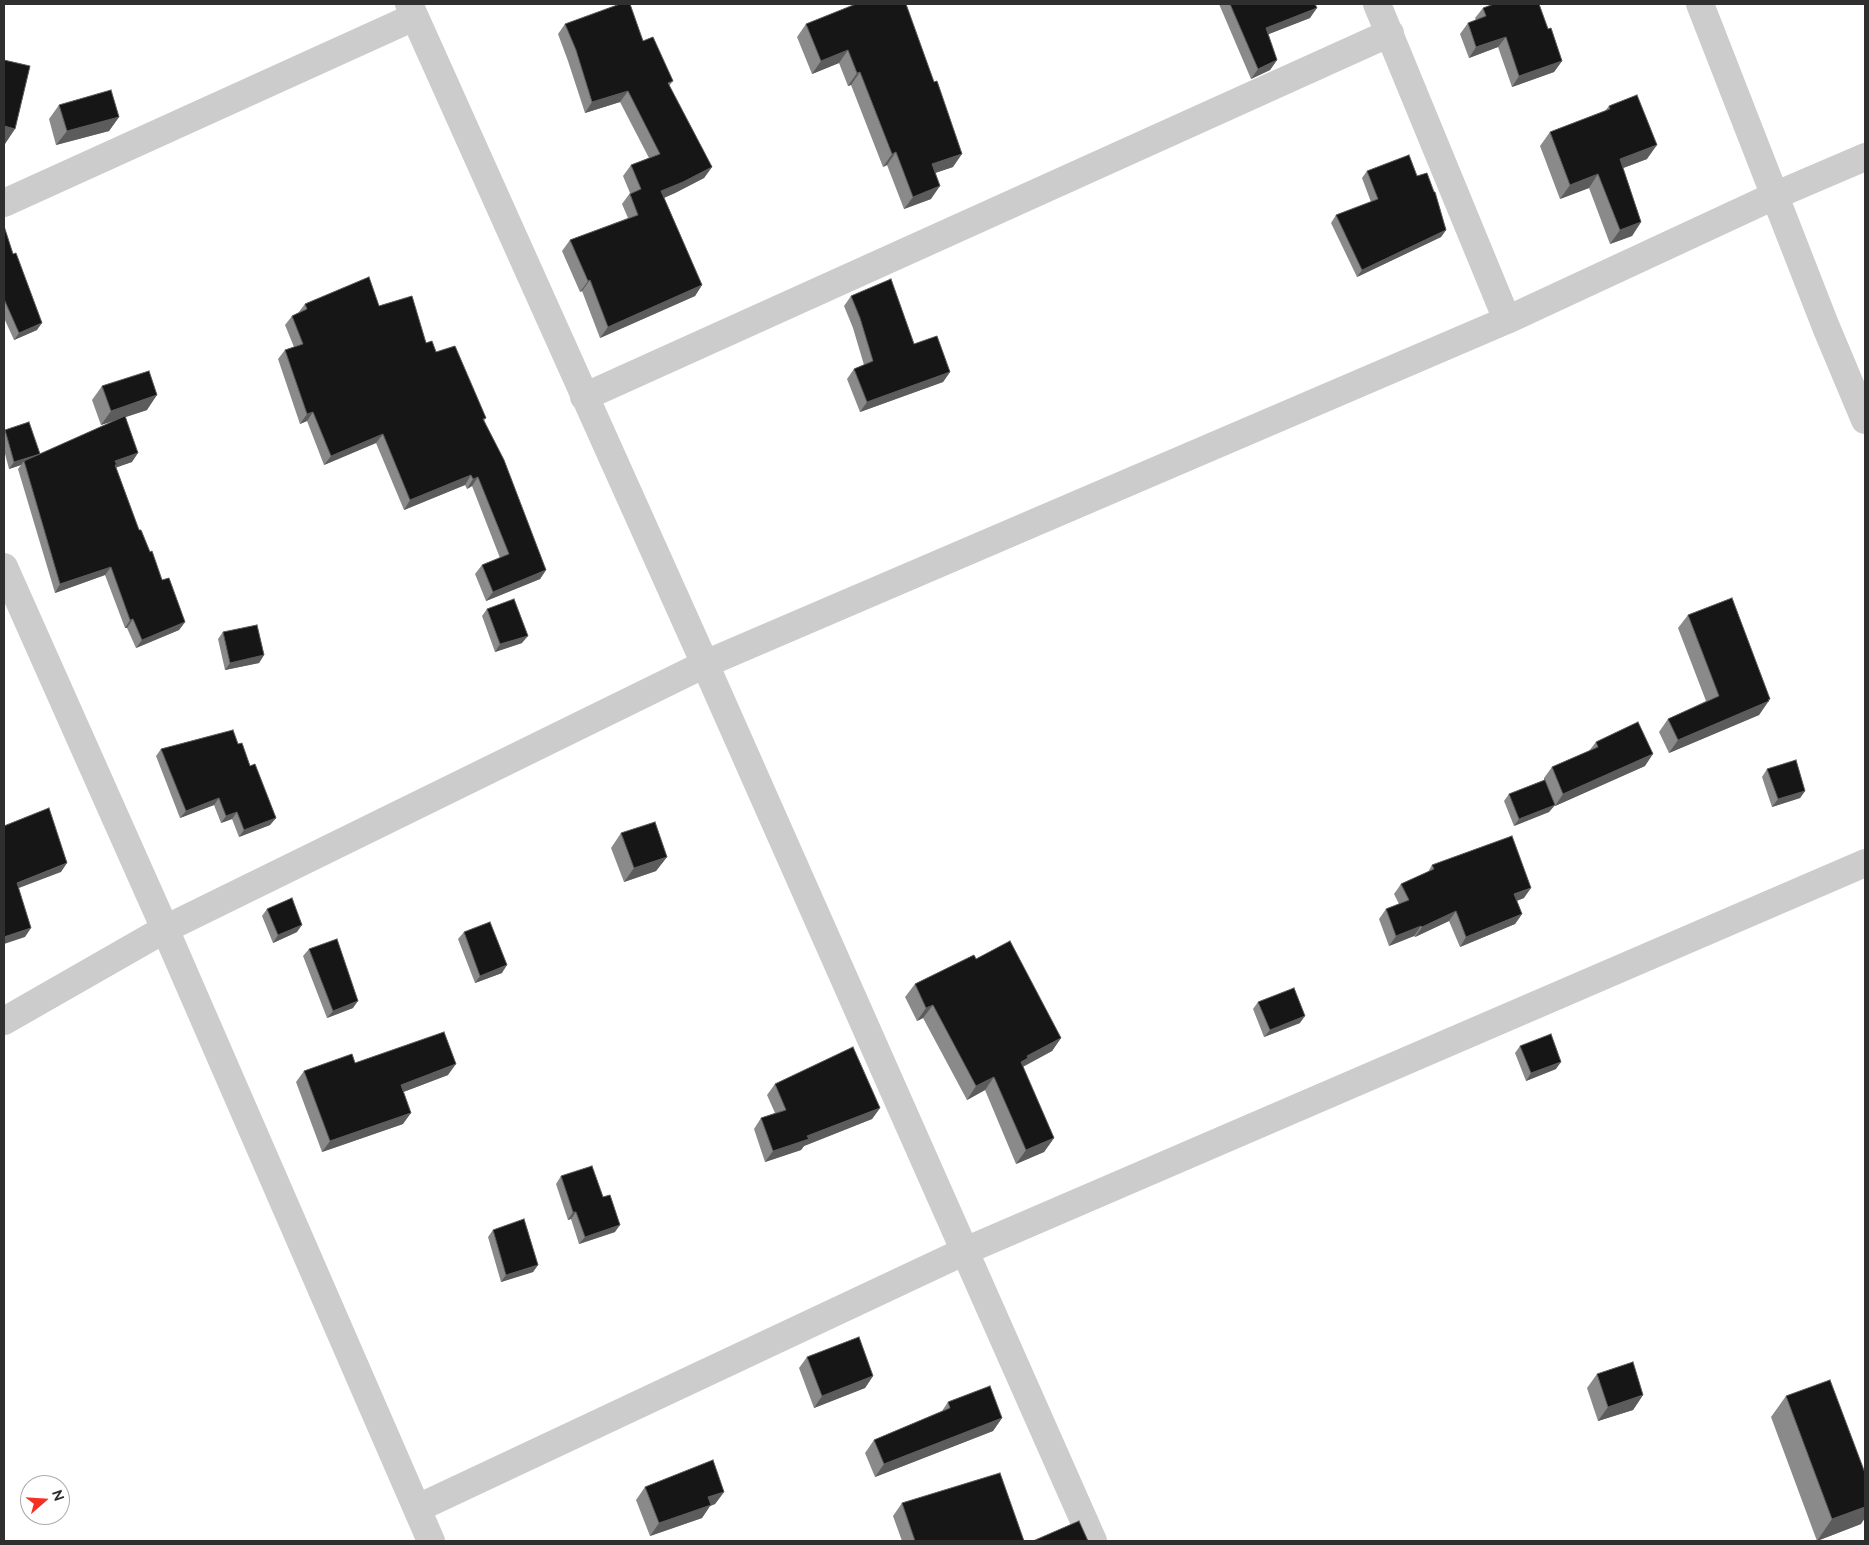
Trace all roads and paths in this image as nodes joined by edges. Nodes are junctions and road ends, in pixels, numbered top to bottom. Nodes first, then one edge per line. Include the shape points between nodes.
1 (1377, 4) edge
2 (1700, 4) edge
3 (411, 10) edge
4 (1390, 33) junction
5 (1865, 157) edge
6 (1774, 196) junction
7 (4, 203) edge
8 (1507, 320) junction
9 (584, 397) junction
10 (1865, 420) edge
11 (4, 567) edge
12 (705, 664) junction
13 (1865, 863) edge
14 (165, 929) junction
15 (4, 1021) edge
16 (965, 1251) junction
17 (418, 1508) junction
18 (431, 1541) edge
19 (1094, 1541) edge

1 - 4 street
2 - 6 street
3 - 7 street
3 - 9 street
4 - 8 street
4 - 9 street
5 - 6 street
6 - 8 street
6 - 10 street
8 - 12 street
9 - 12 street
11 - 14 street
12 - 14 street
12 - 16 street
13 - 16 street
14 - 15 street
14 - 17 street
16 - 17 street
16 - 19 street
17 - 18 street

